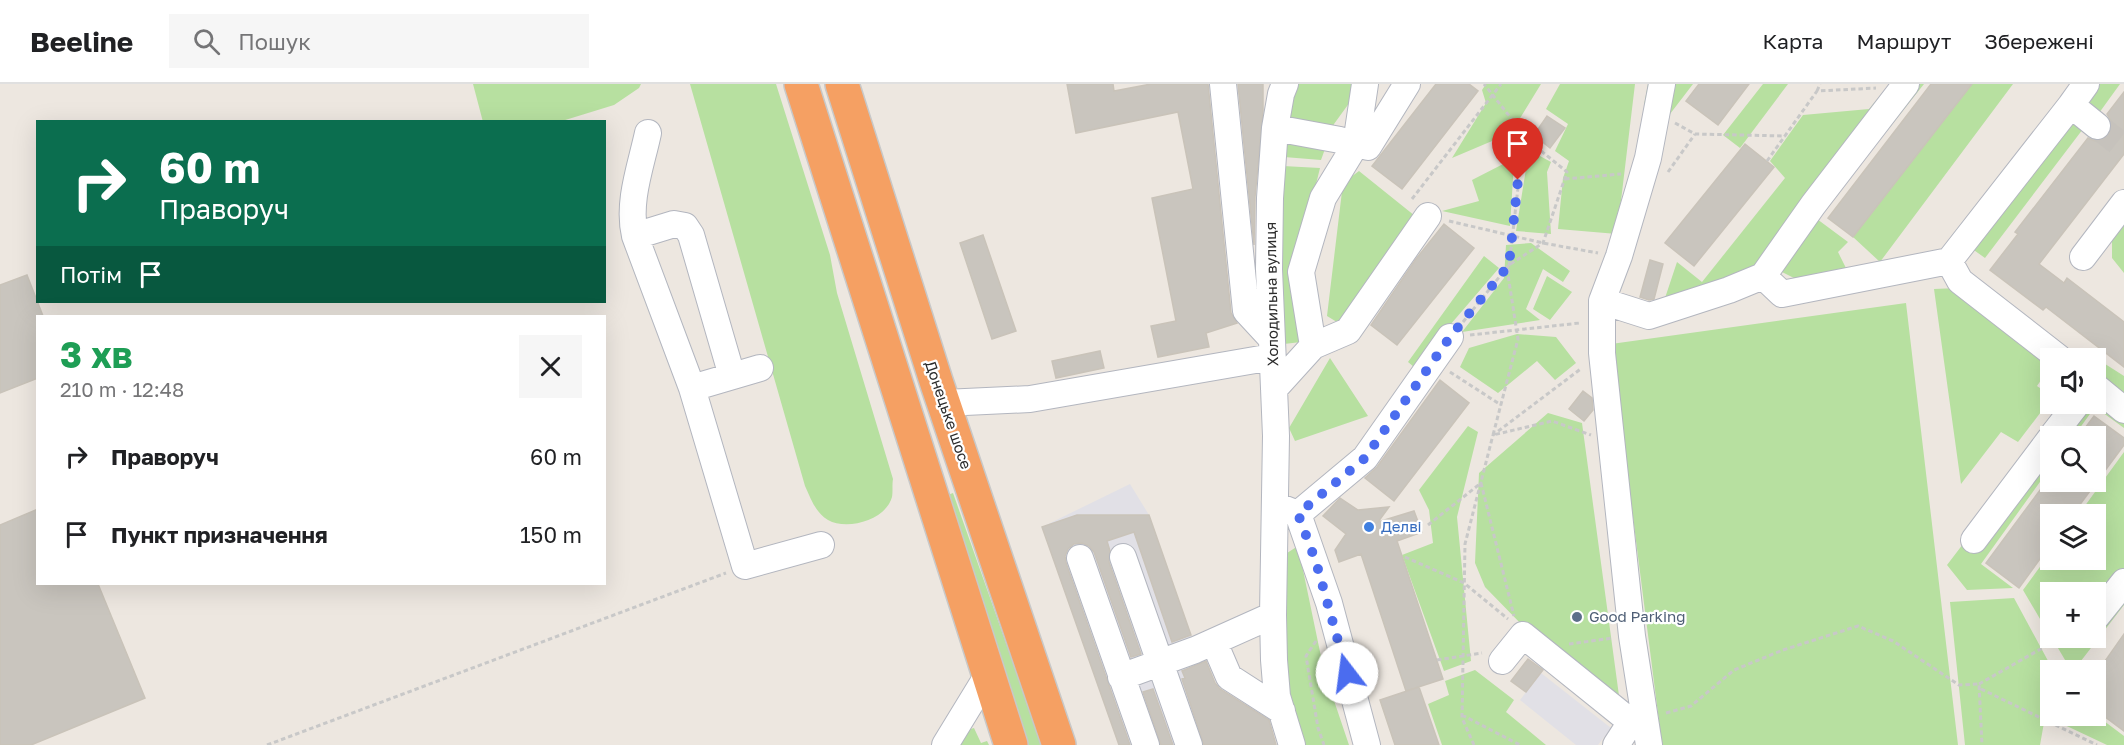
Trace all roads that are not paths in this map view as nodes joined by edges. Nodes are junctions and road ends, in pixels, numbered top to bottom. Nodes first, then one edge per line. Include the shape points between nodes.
1 (801, 84) edge
2 (842, 84) edge
3 (1223, 84) edge
4 (1286, 84) edge
5 (1365, 84) edge
6 (1407, 84) edge
7 (1662, 84) edge
8 (2085, 84) edge
9 (1905, 86) edge
10 (2071, 105) junction
11 (2097, 126) tunnel mouth
12 (1275, 128) junction
13 (648, 133) dead end
14 (1356, 144) junction
15 (2124, 203) edge
16 (1419, 209) road end
17 (635, 236) junction
18 (2083, 257) dead end
19 (1949, 261) junction
20 (1772, 264) junction
21 (1602, 311) junction
22 (1450, 337) road end
23 (1313, 346) junction
24 (1272, 348) junction
25 (2046, 348) edge
26 (760, 368) dead end
27 (732, 376) junction
28 (692, 388) junction
29 (1275, 389) junction
30 (2106, 395) edge
31 (944, 403) junction
32 (2124, 410) edge
33 (2070, 414) edge
34 (2061, 426) edge
35 (2040, 453) edge
36 (1287, 510) junction
37 (1974, 540) dead end
38 (821, 545) dead end
39 (1123, 557) dead end
40 (1080, 558) dead end
41 (2124, 582) edge
42 (2106, 605) edge
43 (1273, 615) junction
44 (1214, 642) junction
45 (1511, 645) road end
46 (1160, 663) junction
47 (989, 673) junction
48 (1121, 677) junction
49 (1281, 711) junction
50 (1641, 729) edge
51 (945, 745) edge
52 (1011, 745) edge
53 (1059, 745) edge
54 (1146, 745) edge
55 (1189, 745) edge
56 (1292, 745) edge
57 (1367, 745) edge
58 (1616, 745) edge

1 - 47 highway
2 - 31 highway, Донецьке шосе
3 - 24 street via 1246,312
4 - 12 street, Холодильна вулиця
5 - 14 street
6 - 14 street via 1368,147
7 - 21 street via 1644,173
8 - 10 street
9 - 20 street
10 - 11 street
10 - 19 street
12 - 14 street
12 - 24 street, Холодильна вулиця via 1269,269
13 - 17 street via 633,202 631,220
14 - 23 street via 1323,198 1301,272
15 - 18 street
16 - 23 street via 1348,331
17 - 27 street via 674,224 685,226 691,235
17 - 28 street
19 - 20 street via 1782,294
19 - 25 street via 1960,281
20 - 21 street via 1729,290 1649,316
21 - 50 street via 1602,353
22 - 36 street via 1365,458
23 - 29 street
24 - 29 street, Холодильна вулиця
24 - 31 street via 1030,399
26 - 27 street
27 - 28 street
28 - 38 street via 745,566
29 - 36 street, Холодильна вулиця
30 - 32 street
31 - 53 highway, Донецьке шосе
33 - 34 street
35 - 37 street
36 - 43 street, Холодильна вулиця
36 - 57 street via 1316,562
39 - 46 street
40 - 48 street
41 - 42 street
43 - 44 street
43 - 49 street, Холодильна вулиця
44 - 46 street
44 - 49 street via 1229,677
45 - 50 street via 1523,635
46 - 48 street
46 - 55 street
47 - 51 street
47 - 52 highway
48 - 54 street
49 - 56 street, Холодильна вулиця
50 - 58 street

